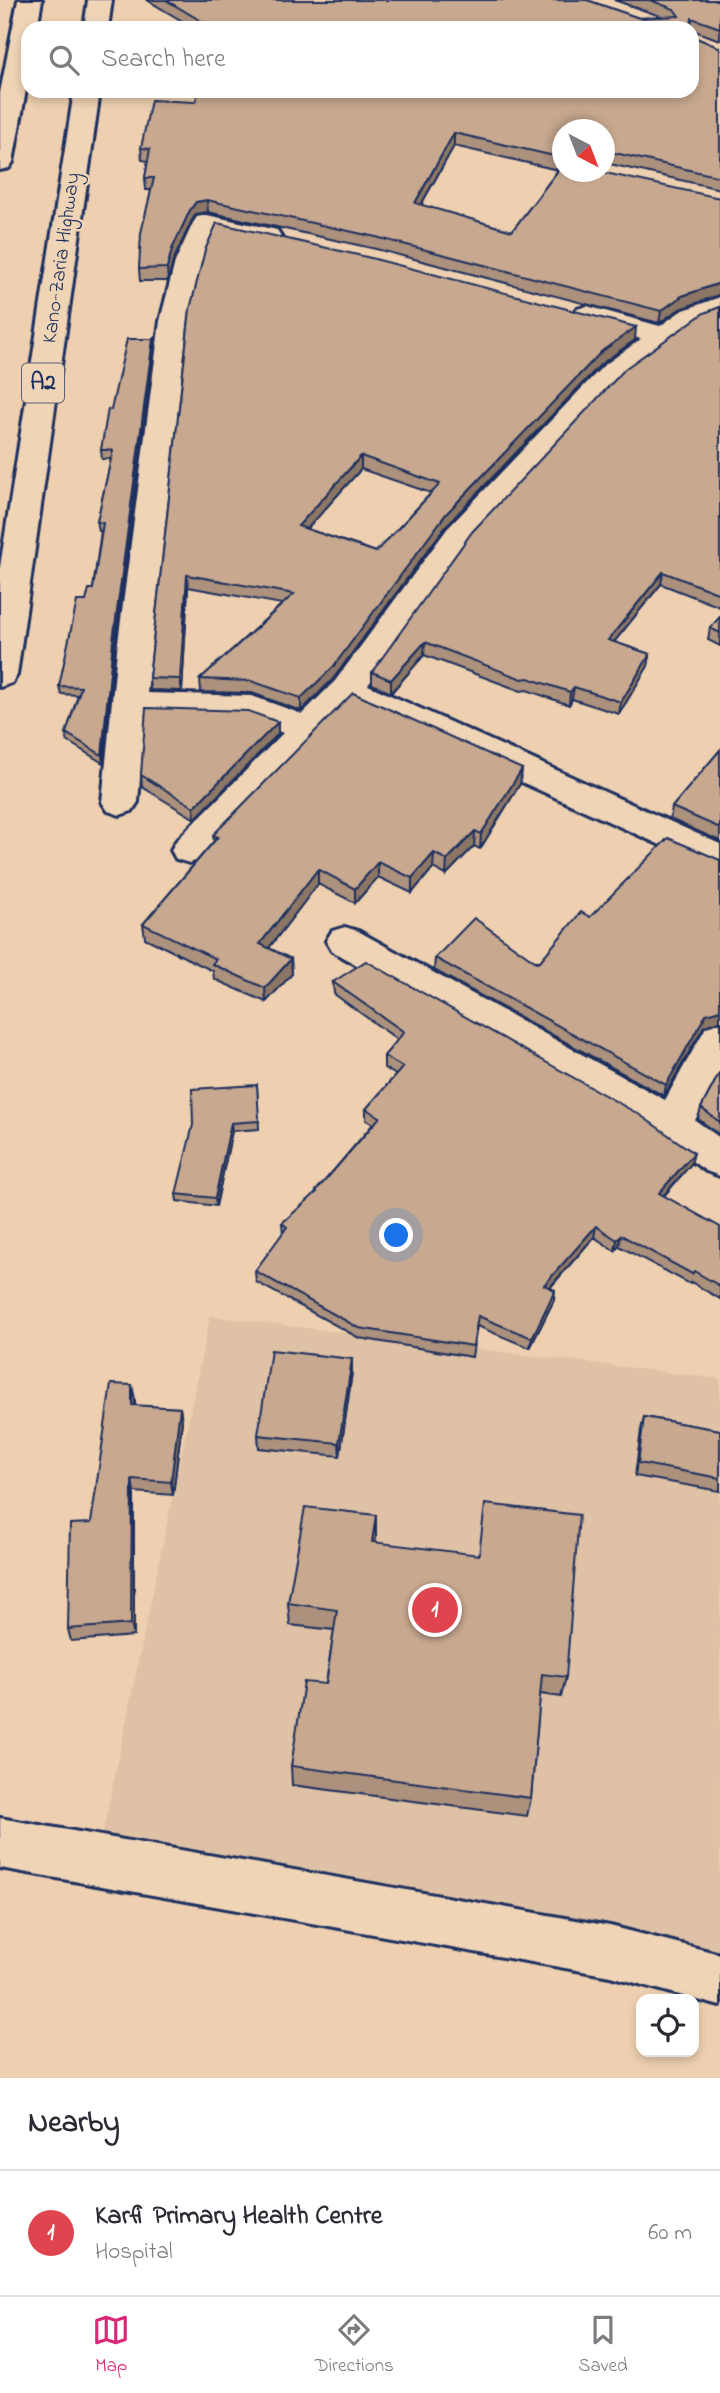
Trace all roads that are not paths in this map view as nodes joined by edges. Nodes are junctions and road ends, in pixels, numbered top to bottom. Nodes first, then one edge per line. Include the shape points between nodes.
1 (30, 0) edge
2 (100, 0) edge
3 (26, 21) edge
4 (97, 21) edge
5 (21, 49) edge
6 (86, 98) edge
7 (0, 162) edge
8 (297, 243) edge
9 (720, 306) edge
10 (559, 308) edge
11 (665, 336) junction
12 (0, 675) edge
13 (347, 689) junction
14 (129, 705) junction
15 (308, 729) junction
16 (120, 802) dead end
17 (189, 850) dead end
18 (720, 859) edge
19 (345, 941) dead end
20 (720, 1038) edge
21 (671, 1126) junction
22 (720, 1159) edge
23 (0, 1843) edge
24 (720, 1980) edge

1 - 3 main road
2 - 4 main road
5 - 7 main road
6 - 12 main road, Kano-Zaria Highway / A2
8 - 14 main road via 206,223 189,261 174,321
9 - 11 main road via 691,317
10 - 11 main road
11 - 13 main road via 612,372 458,536
13 - 15 main road
13 - 18 main road
14 - 15 main road via 252,708
14 - 16 main road
15 - 17 main road
19 - 21 main road
20 - 21 main road
21 - 22 main road
23 - 24 main road via 610,1951

